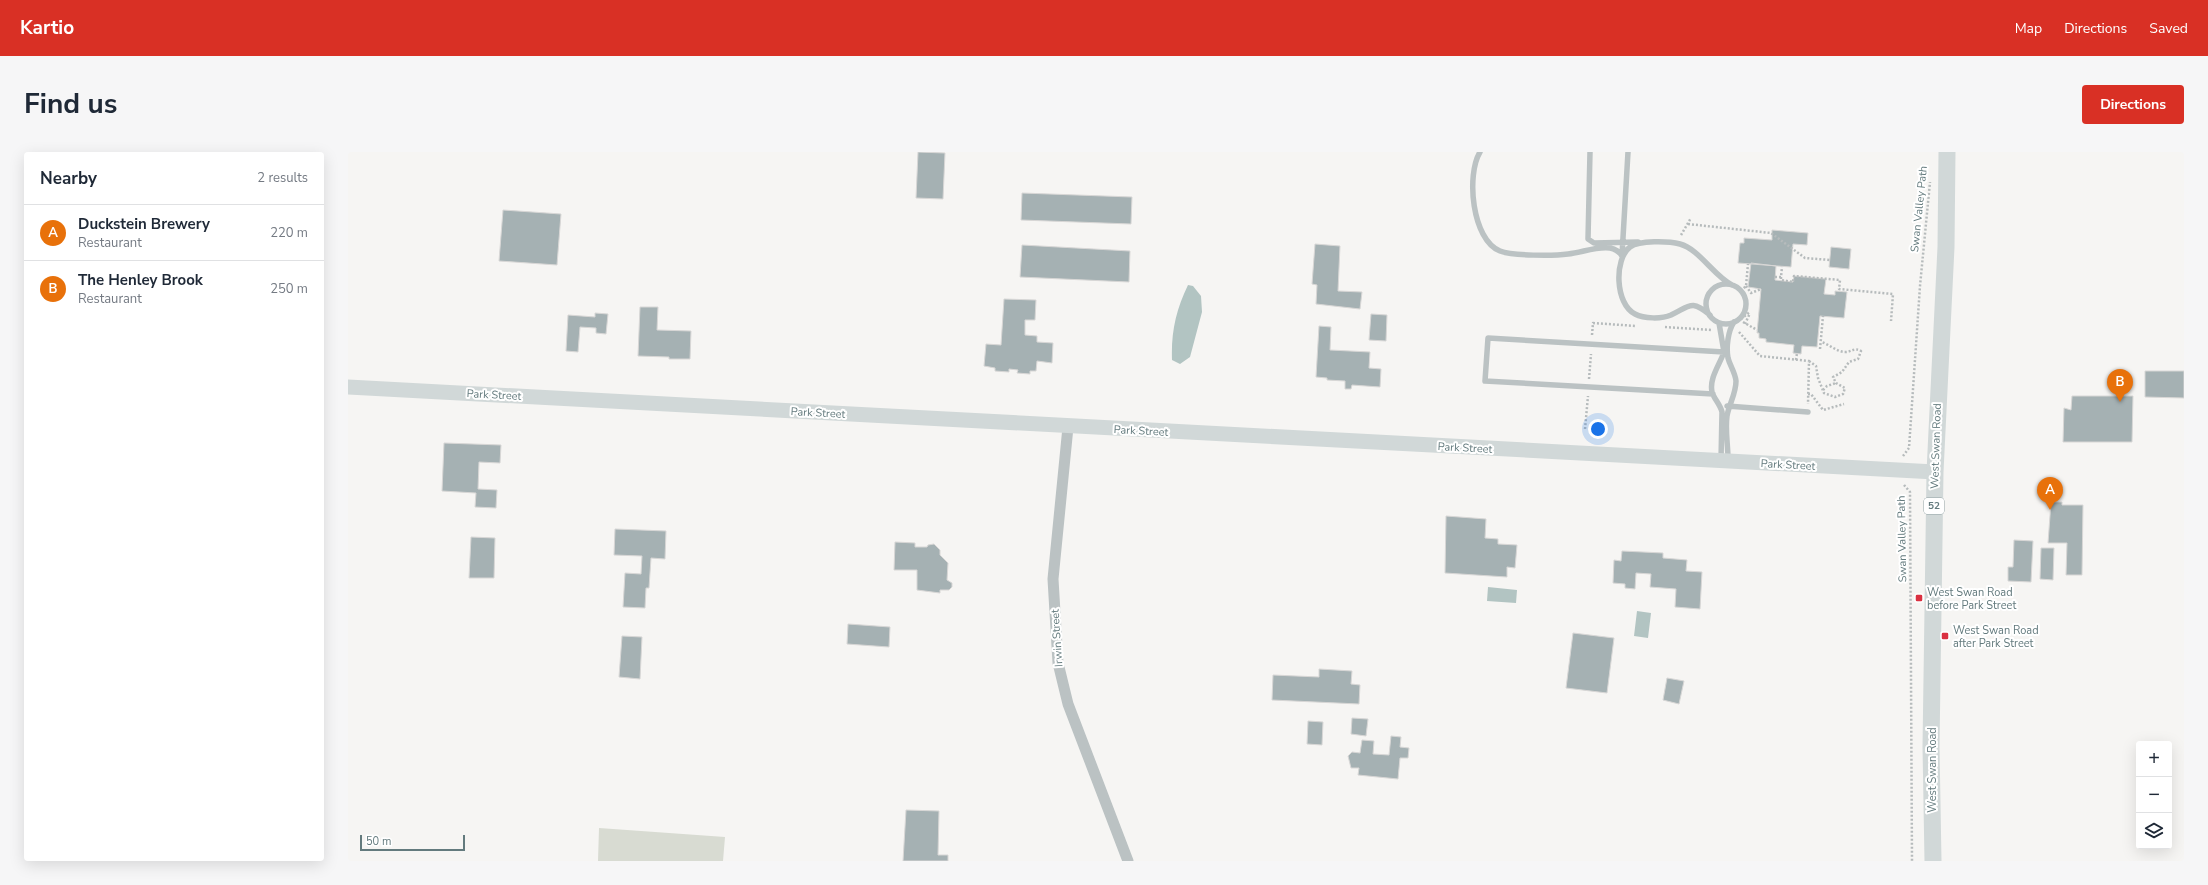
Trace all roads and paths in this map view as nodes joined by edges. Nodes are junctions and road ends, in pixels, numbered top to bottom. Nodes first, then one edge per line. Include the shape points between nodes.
1 (1480, 152) edge
2 (1590, 152) edge
3 (1628, 152) edge
4 (1947, 152) edge
5 (1931, 174) dead end
6 (1691, 218) dead end
7 (1688, 224) junction
8 (1624, 242) junction
9 (1644, 242) junction
10 (1675, 243) junction
11 (1622, 256) junction
12 (1830, 260) dead end
13 (1748, 264) dead end
14 (1782, 267) dead end
15 (1775, 277) dead end
16 (1781, 277) junction
17 (1732, 285) junction
18 (1746, 286) junction
19 (1761, 288) dead end
20 (1740, 291) junction
21 (1750, 312) dead end
22 (1710, 315) junction
23 (1823, 316) dead end
24 (1739, 319) junction
25 (1891, 321) dead end
26 (1734, 322) junction
27 (1719, 323) junction
28 (1745, 324) junction
29 (1757, 330) dead end
30 (1820, 342) junction
31 (1820, 349) dead end
32 (1726, 352) junction
33 (1797, 353) dead end
34 (1796, 360) dead end
35 (1809, 361) dead end
36 (1836, 383) junction
37 (348, 387) edge
38 (1823, 390) junction
39 (1713, 394) junction
40 (1808, 394) dead end
41 (1844, 404) dead end
42 (1721, 406) junction
43 (1729, 406) junction
44 (1808, 412) dead end
45 (1068, 427) junction
46 (1725, 461) junction
47 (1903, 471) junction
48 (1935, 472) junction
49 (1128, 861) edge
50 (1912, 861) edge
51 (1933, 861) edge

1 - 11 lane via 1474,168 1476,212 1485,238 1491,246 1501,252 1549,255 1611,248 1620,252
2 - 8 lane via 1588,239 1594,243
3 - 8 lane
4 - 48 main road, West Swan Road / 52 via 1946,247
5 - 47 path, Swan Valley Path via 1920,286 1909,448 1903,454
6 - 7 path
7 - 10 path
7 - 12 path via 1771,233 1805,258
8 - 9 lane
8 - 11 lane
9 - 10 lane
9 - 11 lane via 1629,247
10 - 17 lane via 1691,250 1720,278
11 - 22 lane via 1618,288 1626,307 1635,314 1665,317 1684,306 1692,305
13 - 18 path
14 - 16 path
15 - 16 path
16 - 25 path via 1781,280 1793,282 1794,276 1840,280 1839,289 1893,294
17 - 20 lane
17 - 22 lane via 1719,286 1708,294 1706,308
18 - 19 path via 1751,293
18 - 20 path
20 - 24 lane via 1746,307
21 - 28 path
22 - 27 lane
23 - 30 path
24 - 26 lane
24 - 28 path
26 - 27 lane
26 - 32 lane via 1730,328
27 - 32 lane
28 - 29 path
30 - 31 path
30 - 36 path via 1842,351 1861,351 1858,359 1849,362 1842,372 1834,375
32 - 39 lane via 1712,379
32 - 39 lane via 1488,338 1485,381
32 - 43 lane via 1736,380 1734,396
33 - 34 path
35 - 38 path via 1816,366
36 - 38 path
36 - 38 path via 1845,388 1840,396 1831,396
37 - 45 street, Park Street
39 - 42 lane
40 - 41 path via 1811,394 1823,410
42 - 43 lane
42 - 46 lane
43 - 44 lane
43 - 46 lane
45 - 46 street, Park Street
45 - 49 street, Irwin Street via 1053,579 1058,663 1068,704
46 - 47 street, Park Street
47 - 48 street, Park Street
47 - 50 path, Swan Valley Path via 1904,486 1910,492 1911,500
48 - 51 main road, West Swan Road / 52 via 1931,746

